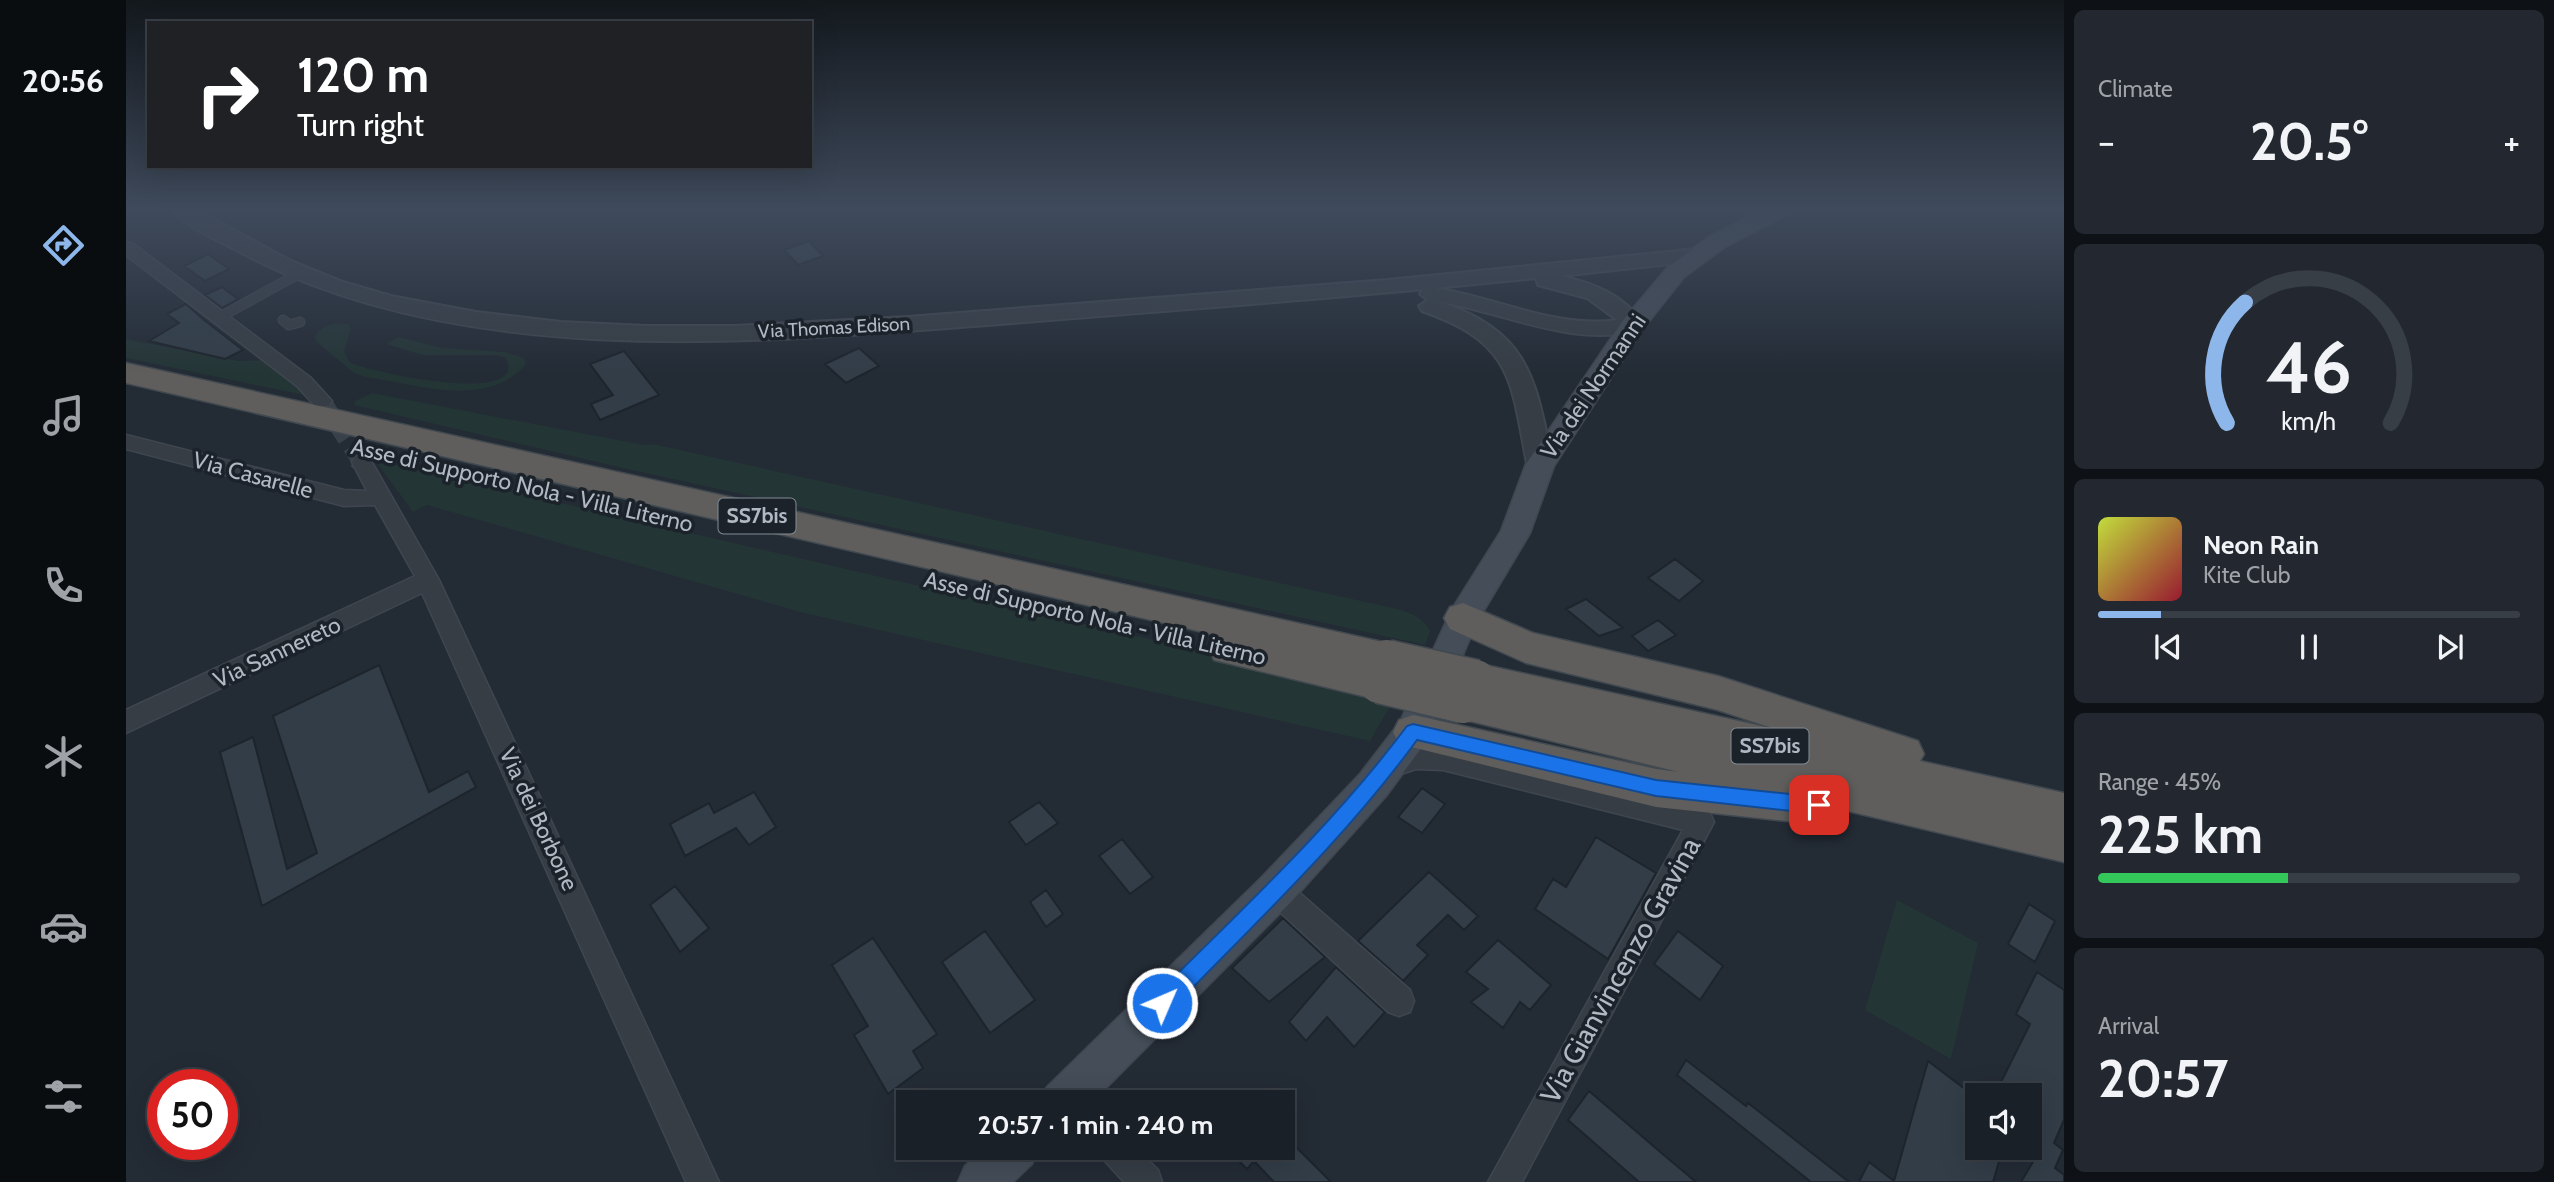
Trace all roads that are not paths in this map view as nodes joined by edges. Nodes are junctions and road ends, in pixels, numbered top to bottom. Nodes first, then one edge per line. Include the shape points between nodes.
1 (147, 263) edge
2 (281, 263) edge
3 (1631, 263) edge
4 (1688, 263) edge
5 (300, 273) junction
6 (1512, 276) junction
7 (1341, 291) junction
8 (1376, 293) junction
9 (218, 318) junction
10 (283, 320) dead end
11 (300, 322) dead end
12 (1633, 325) junction
13 (126, 373) edge
14 (126, 393) edge
15 (322, 401) tunnel mouth
16 (126, 442) edge
17 (362, 462) tunnel mouth
18 (1541, 464) junction
19 (381, 496) junction
20 (428, 580) junction
21 (1463, 618) junction
22 (1383, 672) junction
23 (1470, 692) junction
24 (126, 722) edge
25 (1413, 732) junction
26 (1386, 768) junction
27 (2024, 803) junction
28 (2064, 812) edge
29 (1975, 821) junction
30 (2064, 842) edge
31 (1276, 890) junction
32 (1399, 1001) dead end
33 (1078, 1090) edge
34 (1004, 1160) edge
35 (1125, 1160) edge
36 (703, 1182) edge
37 (981, 1182) edge
38 (1146, 1182) edge
39 (1504, 1182) edge

1 - 9 street
2 - 5 street, Via Thomas Edison
3 - 6 street, Via Thomas Edison
4 - 12 main road, Via dei Normanni
5 - 7 street, Via Thomas Edison via 388,303 518,327 636,333 766,332
5 - 9 lane
6 - 7 street, Via Thomas Edison
6 - 12 street, Via Thomas Edison via 1572,284 1595,292 1620,309
7 - 8 street
8 - 12 street via 1464,299 1582,330 1609,331
8 - 18 street via 1461,317 1497,341 1524,388
9 - 15 street via 304,382
10 - 11 lane via 289,325
12 - 18 main road, Via dei Normanni
13 - 22 highway, Asse di Supporto Nola - Villa Literno / SS7bis
14 - 22 highway, Asse di Supporto Nola - Villa Literno / SS7bis
16 - 19 street, Via Casarelle via 344,498
17 - 19 street, Via dei Borbone
18 - 21 main road, Via dei Normanni via 1515,533
19 - 20 street, Via dei Borbone
20 - 24 street, Via Sannereto
20 - 36 street, Via dei Borbone
21 - 25 main road, Via dei Normanni
21 - 27 highway via 1526,647 1731,697 1939,766
22 - 23 highway, Asse di Supporto Nola - Villa Literno / SS7bis, bridge
23 - 27 highway, Asse di Supporto Nola - Villa Literno / SS7bis
23 - 29 highway, Asse di Supporto Nola - Villa Literno / SS7bis
25 - 26 main road, Via dei Normanni
25 - 29 highway via 1656,788
26 - 31 main road, Via dei Normanni
26 - 39 street, Via Gianvincenzo Gravina via 1416,758 1443,759 1701,822
27 - 28 highway, Asse di Supporto Nola - Villa Literno / SS7bis
29 - 30 highway, Asse di Supporto Nola - Villa Literno / SS7bis
31 - 32 street
31 - 33 main road, Via dei Normanni
34 - 37 main road
35 - 38 street

